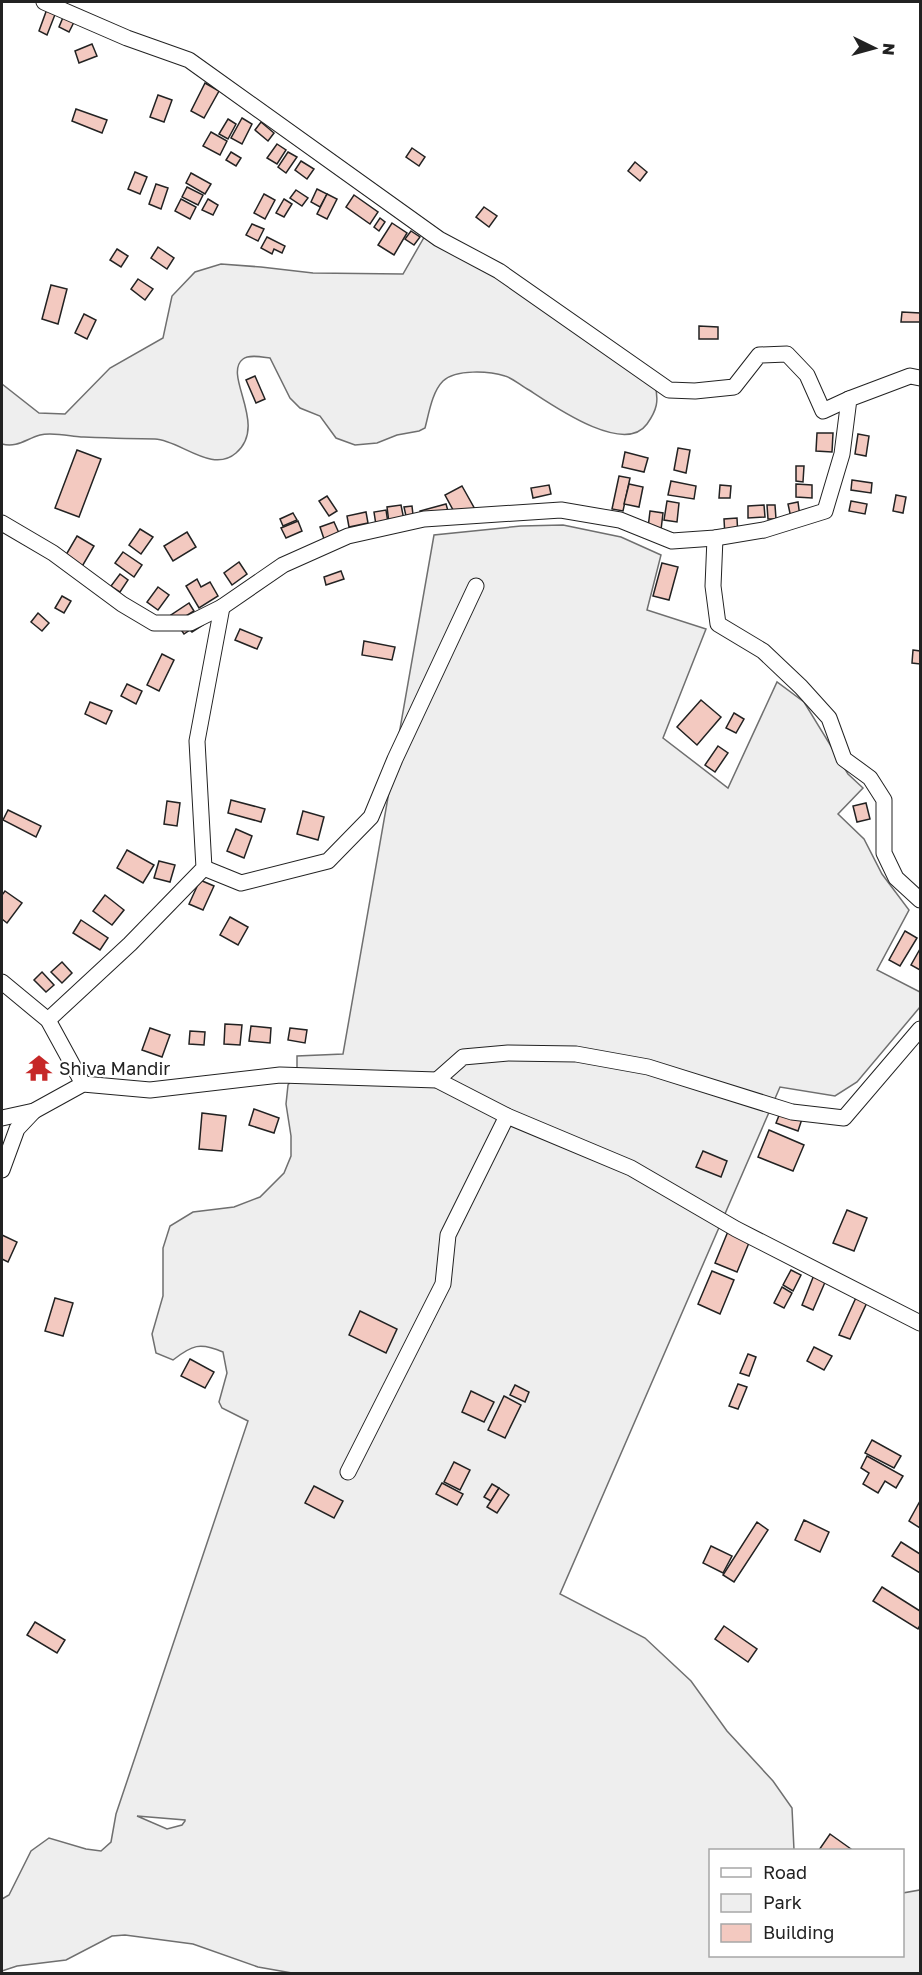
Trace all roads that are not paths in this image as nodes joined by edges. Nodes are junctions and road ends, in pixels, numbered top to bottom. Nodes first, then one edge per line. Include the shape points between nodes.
1 (44, 2) edge
2 (921, 378) edge
3 (849, 399) junction
4 (2, 523) edge
5 (715, 538) junction
6 (476, 586) dead end
7 (222, 607) junction
8 (204, 868) junction
9 (921, 900) edge
10 (2, 982) edge
11 (48, 1020) junction
12 (921, 1029) edge
13 (437, 1080) junction
14 (83, 1084) junction
15 (34, 1111) junction
16 (507, 1116) junction
17 (2, 1118) edge
18 (2, 1170) edge
19 (921, 1323) edge
20 (348, 1472) dead end

1 - 3 street via 189,60 439,238 499,271 669,390 734,387 759,355 787,354 807,375 824,411
2 - 3 street via 910,376
3 - 5 street via 842,454 825,511 764,530
4 - 7 street via 154,623 190,623
5 - 7 street via 672,541 620,520 561,510 424,519 348,536 283,565
5 - 9 street via 712,586 718,624 763,651 829,718 844,759 870,778 884,800 884,853 896,878
6 - 8 street via 371,817 328,861 241,883
7 - 8 street via 197,741
8 - 11 street
10 - 11 street
11 - 14 street
12 - 13 street via 844,1118 792,1112 648,1067 576,1054 463,1057
13 - 14 street via 280,1075 150,1090
13 - 16 street
14 - 15 street
15 - 17 street
15 - 18 street via 17,1129
16 - 19 street via 631,1168 736,1228
16 - 20 street via 448,1235 443,1284

